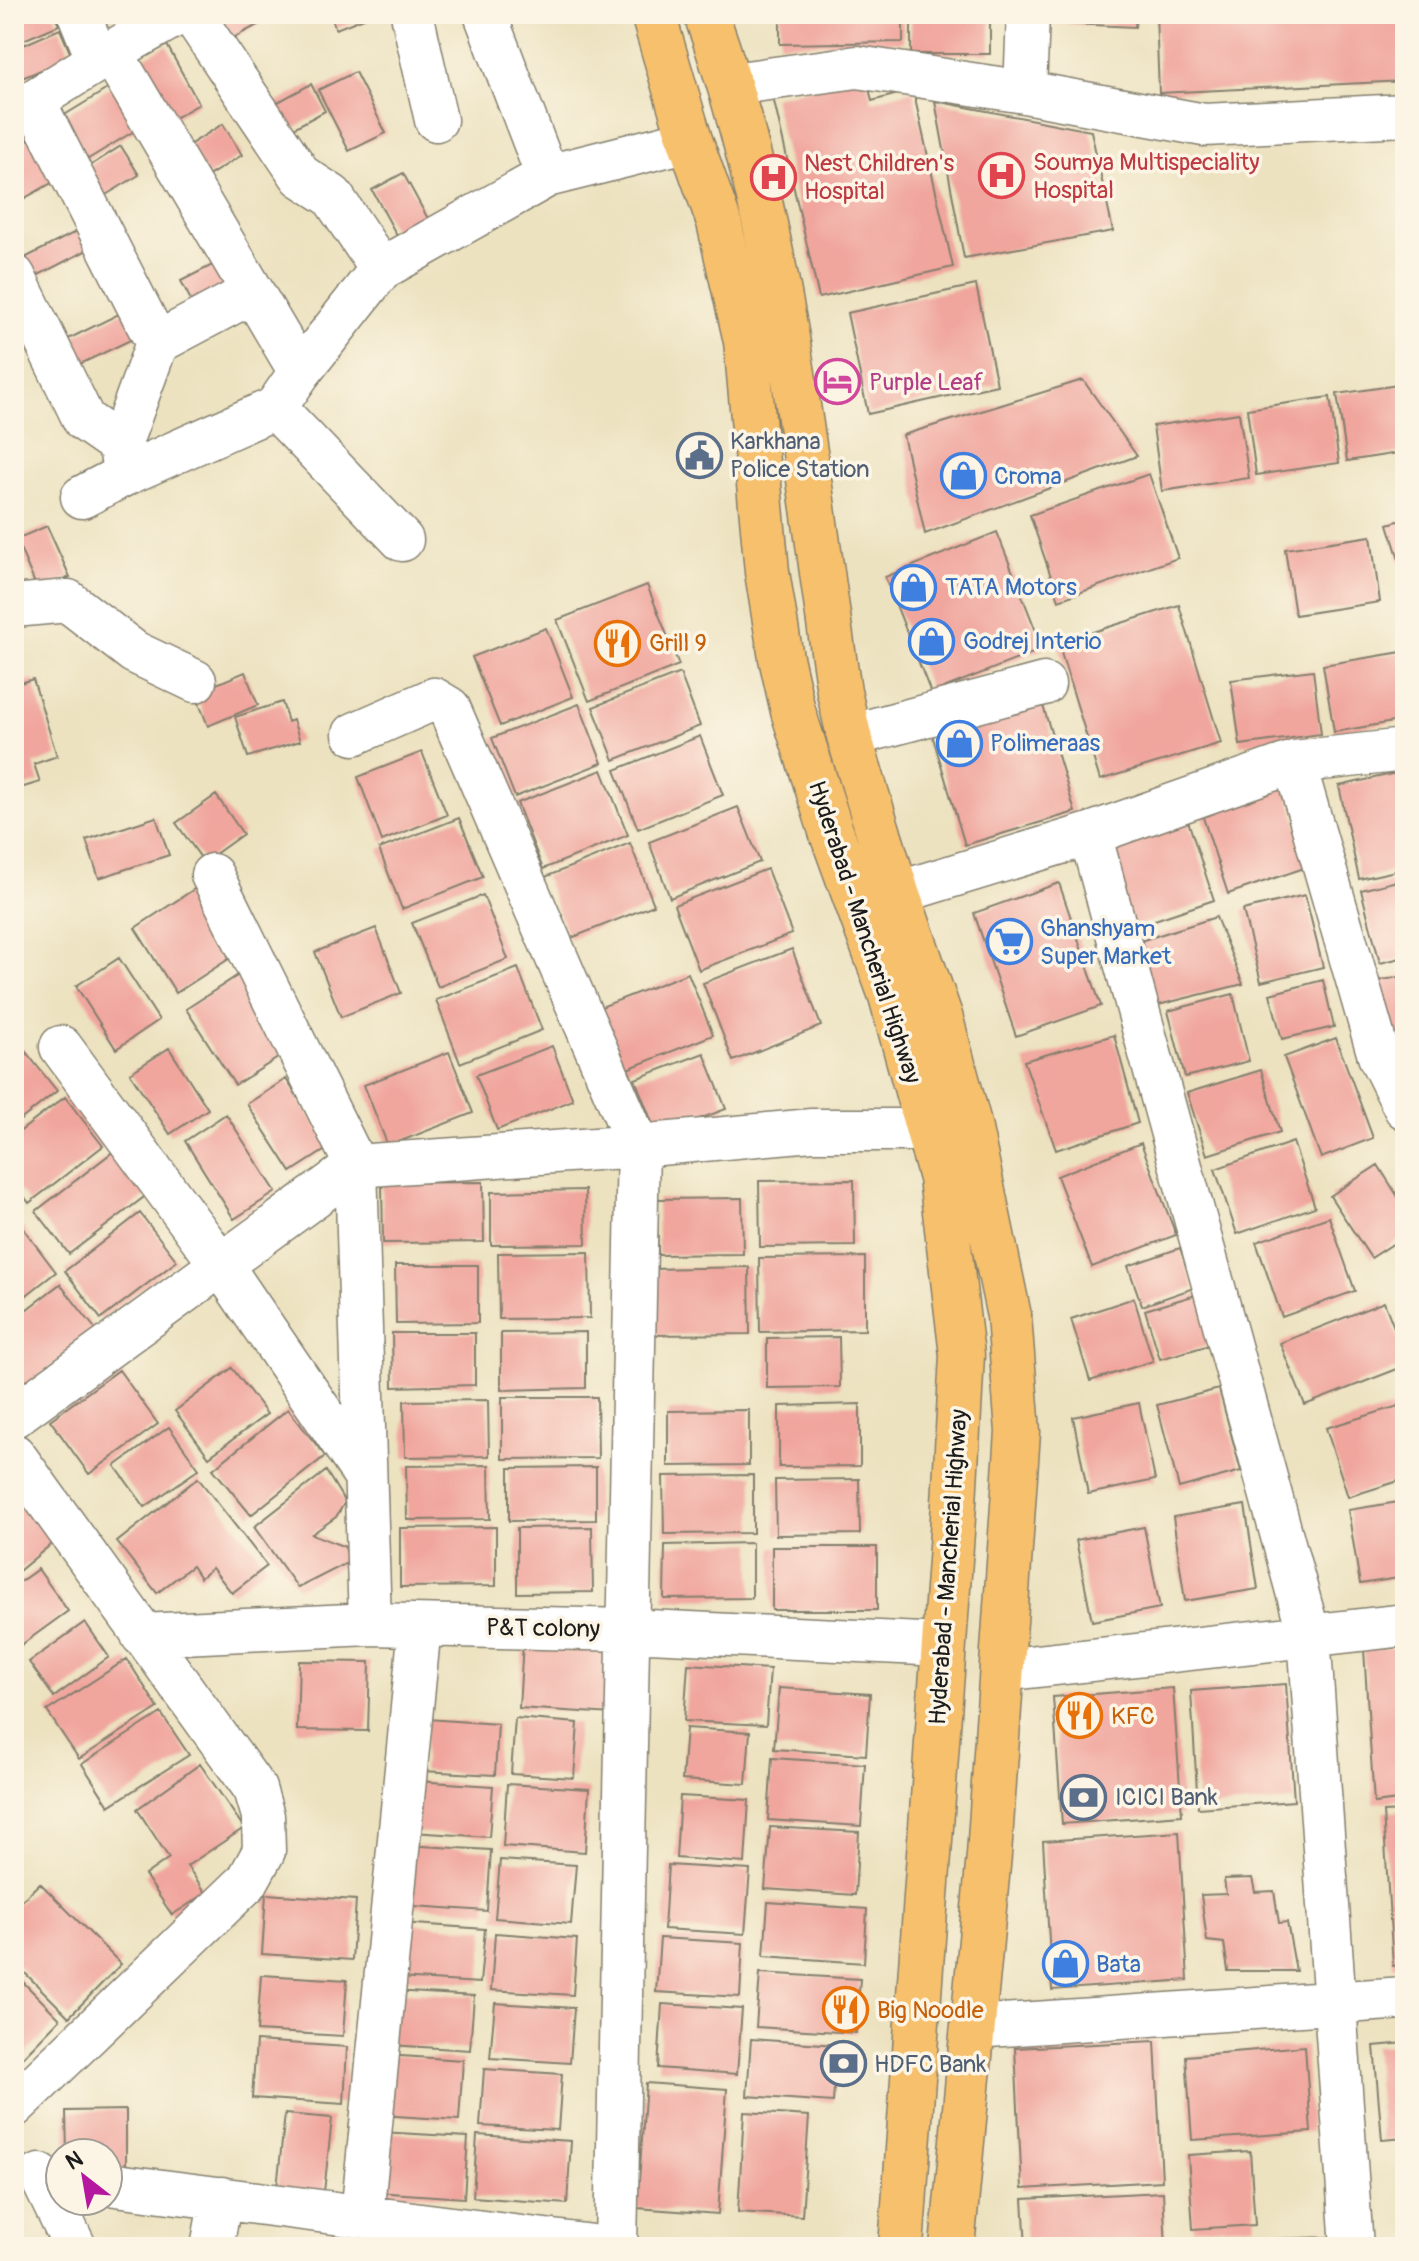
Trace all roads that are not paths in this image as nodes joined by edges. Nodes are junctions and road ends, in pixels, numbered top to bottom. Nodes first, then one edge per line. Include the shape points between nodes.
1 (79, 14) edge
2 (178, 14) edge
3 (192, 14) edge
4 (412, 14) edge
5 (485, 14) edge
6 (653, 14) edge
7 (706, 14) edge
8 (1028, 14) edge
9 (104, 56) junction
10 (731, 84) junction
11 (1025, 92) junction
12 (24, 107) edge
13 (1405, 115) edge
14 (436, 120) dead end
15 (690, 140) junction
16 (547, 176) junction
17 (381, 269) junction
18 (14, 276) edge
19 (253, 292) junction
20 (157, 343) junction
21 (300, 372) junction
22 (275, 408) junction
23 (122, 460) junction
24 (82, 497) dead end
25 (402, 540) dead end
26 (14, 606) edge
27 (195, 681) dead end
28 (1044, 684) dead end
29 (839, 692) junction
30 (793, 711) junction
31 (354, 734) dead end
32 (849, 736) junction
33 (1405, 750) edge
34 (1294, 762) junction
35 (1090, 834) junction
36 (212, 875) dead end
37 (897, 893) junction
38 (61, 1047) dead end
39 (1405, 1108) edge
40 (927, 1130) junction
41 (638, 1146) junction
42 (356, 1166) junction
43 (222, 1266) junction
44 (14, 1416) edge
45 (14, 1455) edge
46 (365, 1476) junction
47 (370, 1624) junction
48 (1405, 1625) edge
49 (420, 1626) junction
50 (628, 1630) junction
51 (142, 1635) junction
52 (1309, 1635) junction
53 (943, 1645) junction
54 (1002, 1670) junction
55 (1405, 1998) edge
56 (1335, 2003) junction
57 (973, 2027) junction
58 (14, 2106) edge
59 (38, 2175) edge
60 (124, 2186) edge
61 (221, 2198) junction
62 (362, 2216) junction
63 (511, 2241) edge
64 (75, 2247) edge
65 (212, 2247) edge
66 (600, 2247) edge
67 (616, 2247) edge
68 (901, 2247) edge
69 (952, 2247) edge
70 (1352, 2247) edge

1 - 9 street
2 - 9 street
3 - 17 street via 301,176 332,196
4 - 14 street
5 - 16 street
6 - 15 main road, Hyderabad - Mancherial Highway
7 - 10 main road, Hyderabad - Mancherial Highway
8 - 11 street
9 - 12 street
9 - 19 street
10 - 11 street via 857,67
10 - 29 main road, Hyderabad - Mancherial Highway via 797,386
11 - 13 street via 1204,125
12 - 20 street
15 - 16 street
15 - 30 main road, Hyderabad - Mancherial Highway via 719,222 746,341 767,572
16 - 17 street
17 - 21 street
18 - 23 street via 84,420
19 - 20 street
19 - 21 street
20 - 23 street
21 - 22 street
22 - 23 street
22 - 25 street
23 - 24 street
26 - 27 street via 68,601 134,652
28 - 32 street
29 - 30 main road
29 - 32 main road, Hyderabad - Mancherial Highway
30 - 40 main road, Hyderabad - Mancherial Highway via 891,996
31 - 41 street via 434,699 449,708
32 - 37 main road, Hyderabad - Mancherial Highway
33 - 34 street
34 - 35 street
34 - 39 street via 1379,1056
35 - 37 street
35 - 52 street
36 - 42 street
37 - 54 main road, Hyderabad - Mancherial Highway via 940,1016 968,1120 1009,1316 1018,1432
38 - 43 street
40 - 41 street via 812,1130
40 - 53 main road, Hyderabad - Mancherial Highway via 941,1178 962,1355
41 - 42 street
41 - 50 street
42 - 43 street
42 - 46 street
43 - 44 street
43 - 46 street
45 - 51 street
46 - 47 street
47 - 49 street, P&T colony
47 - 51 street, P&T colony
48 - 52 street
49 - 50 street, P&T colony
49 - 62 street
50 - 53 street, P&T colony
50 - 67 street
51 - 58 street via 255,1789 263,1816 264,1851 247,1882
52 - 54 street
52 - 56 street
53 - 68 main road, Hyderabad - Mancherial Highway
54 - 57 main road, Hyderabad - Mancherial Highway
55 - 56 street
56 - 57 street
56 - 70 street
57 - 69 main road, Hyderabad - Mancherial Highway
59 - 64 street
60 - 61 street
61 - 62 street
61 - 65 street
62 - 63 street
63 - 66 street

